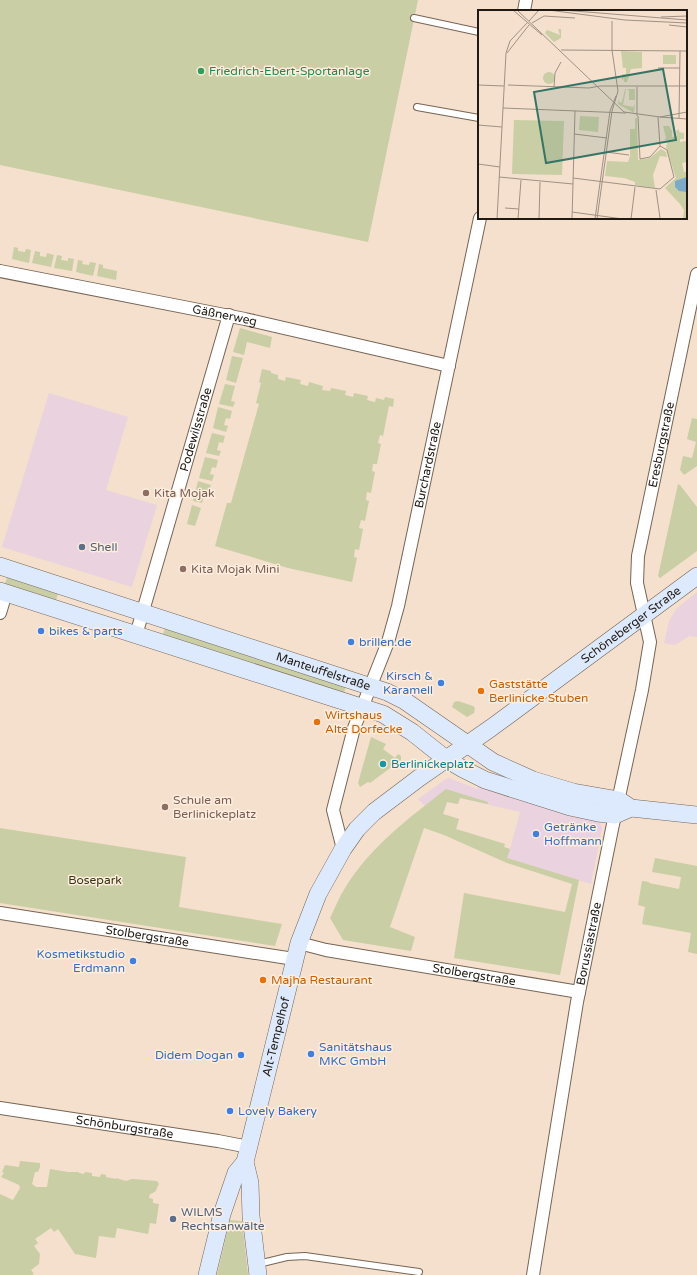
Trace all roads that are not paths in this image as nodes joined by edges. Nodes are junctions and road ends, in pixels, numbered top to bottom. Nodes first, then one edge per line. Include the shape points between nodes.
1 (526, 0) edge
2 (524, 10) edge
3 (414, 18) dead end
4 (478, 32) edge
5 (417, 107) dead end
6 (478, 118) edge
7 (480, 219) edge
8 (0, 271) edge
9 (697, 274) edge
10 (229, 315) junction
11 (449, 366) junction
12 (0, 566) edge
13 (697, 576) edge
14 (3, 592) edge
15 (143, 612) junction
16 (0, 613) edge
17 (644, 616) junction
18 (136, 635) junction
19 (370, 686) junction
20 (362, 707) junction
21 (467, 744) junction
22 (446, 759) junction
23 (622, 808) junction
24 (697, 815) edge
25 (343, 848) junction
26 (0, 913) edge
27 (296, 951) junction
28 (579, 992) junction
29 (0, 1108) edge
30 (247, 1155) junction
31 (257, 1270) edge
32 (419, 1272) dead end
33 (207, 1275) edge
34 (533, 1275) edge

1 - 2 street
3 - 4 lane
5 - 6 lane
7 - 11 street, Burchardstraße
8 - 10 street, Gäßnerweg
9 - 17 street, Eresburgstraße via 638,556 636,582
10 - 11 street, Gäßnerweg
10 - 15 street, Podewilsstraße
11 - 19 street, Burchardstraße via 398,606 388,642
12 - 15 main road, Manteuffelstraße
13 - 17 main road, Schöneberger Straße
14 - 16 street, Manteuffelstraße
14 - 18 main road, Manteuffelstraße
15 - 18 street, Podewilsstraße
15 - 19 main road, Manteuffelstraße
17 - 21 main road, Schöneberger Straße
17 - 23 street, Borussiastraße via 650,642
18 - 20 main road, Manteuffelstraße
19 - 20 street, Burchardstraße
19 - 21 main road, Manteuffelstraße via 405,701
20 - 22 main road, Manteuffelstraße via 383,714 402,725
20 - 25 street via 354,728 333,810
21 - 22 main road, Schöneberger Straße
21 - 23 main road, Manteuffelstraße via 493,762 533,780
22 - 23 main road, Manteuffelstraße via 485,780 570,807 598,813
22 - 25 main road, Alt-Tempelhof via 374,812
23 - 24 main road, Manteuffelstraße
23 - 28 street, Borussiastraße
25 - 27 main road, Alt-Tempelhof via 318,894
26 - 27 street, Stolbergstraße
27 - 28 street, Stolbergstraße via 326,950
27 - 30 main road, Alt-Tempelhof
28 - 34 street, Borussiastraße
29 - 30 street, Schönburgstraße via 218,1141
30 - 31 main road, Alt-Tempelhof
30 - 33 main road, Alt-Tempelhof via 236,1173 222,1214
31 - 32 lane via 287,1257 305,1256

